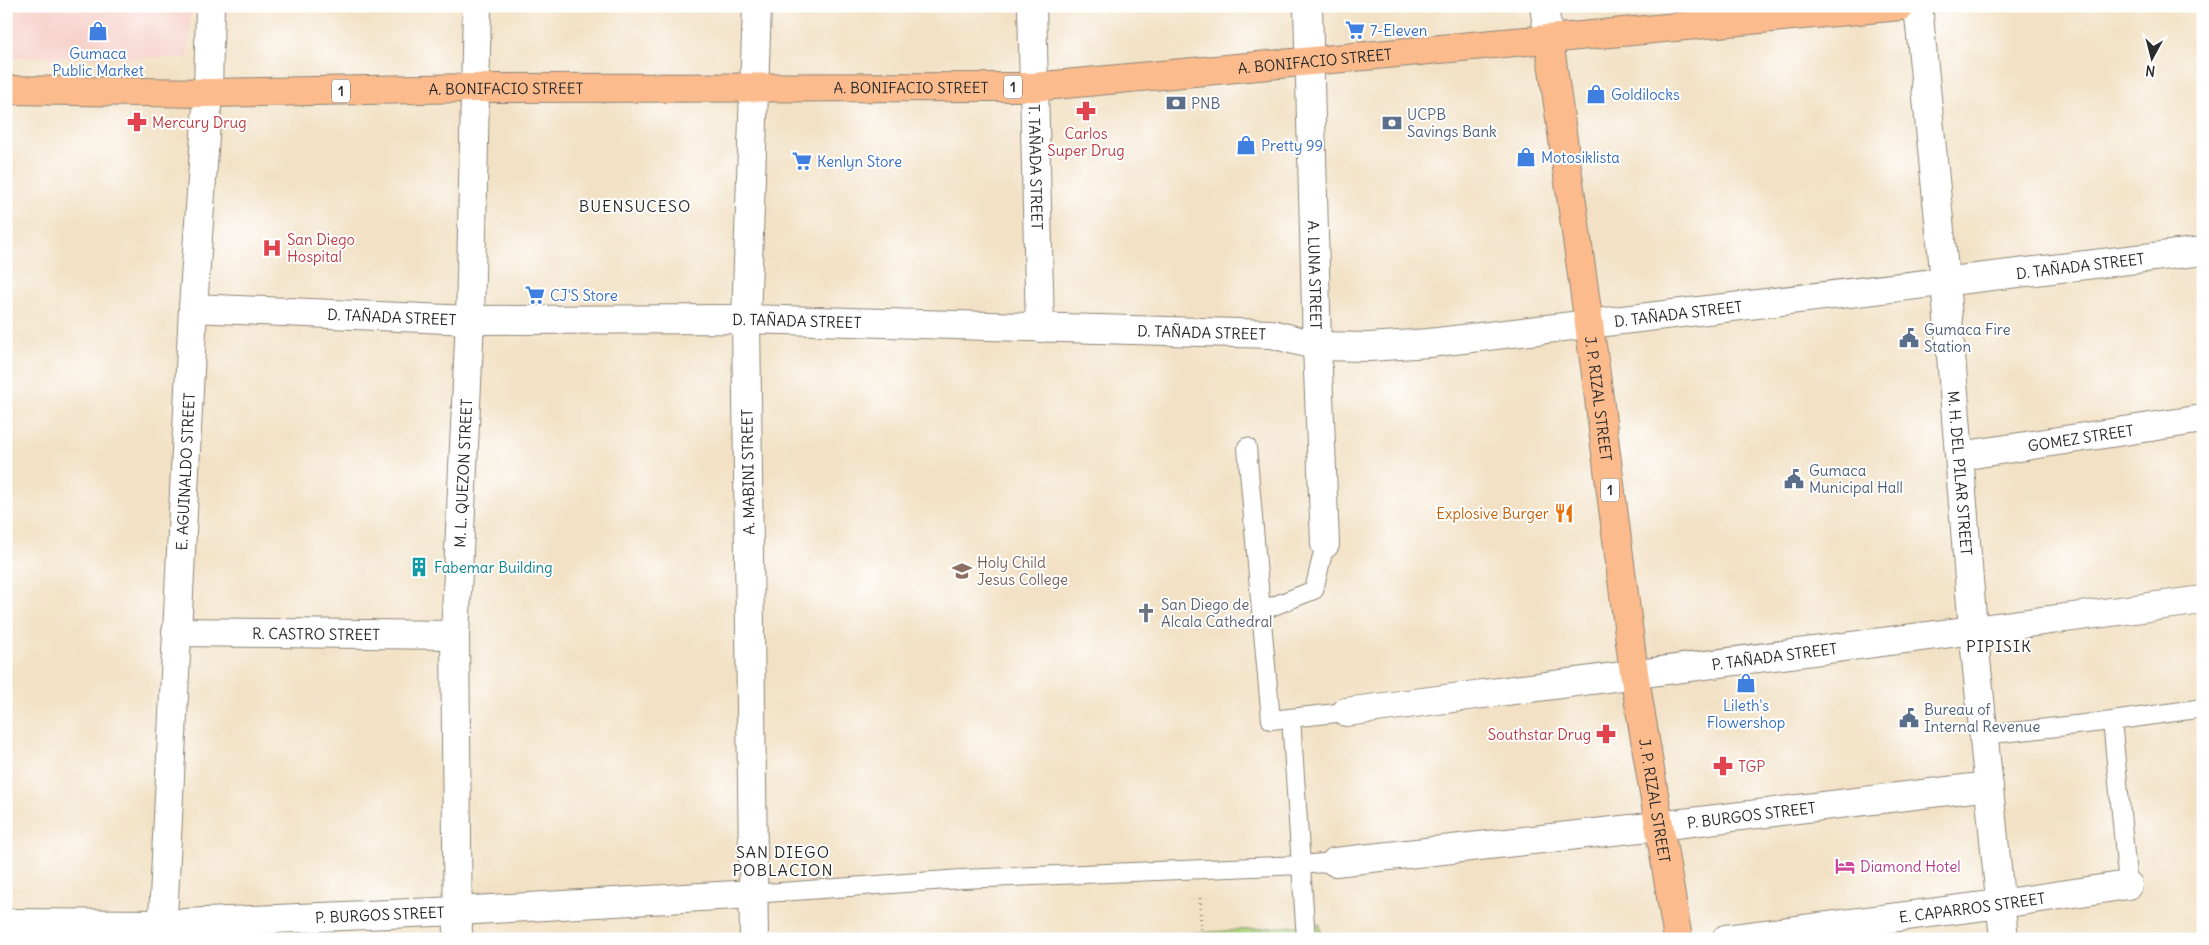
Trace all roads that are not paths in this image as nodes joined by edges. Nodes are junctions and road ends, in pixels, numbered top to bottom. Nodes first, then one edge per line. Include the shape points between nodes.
1 (210, 6) edge
2 (477, 6) edge
3 (757, 6) edge
4 (1032, 6) edge
5 (1308, 6) edge
6 (1544, 6) edge
7 (1901, 6) edge
8 (1918, 6) edge
9 (1758, 13) edge
10 (1720, 14) edge
11 (1549, 40) junction
12 (1309, 62) junction
13 (1033, 87) junction
14 (474, 88) junction
15 (756, 88) junction
16 (6, 90) edge
17 (208, 93) junction
18 (2203, 251) edge
19 (1945, 281) junction
20 (193, 308) junction
21 (746, 319) junction
22 (470, 320) junction
23 (1589, 324) junction
24 (1040, 328) junction
25 (1317, 346) junction
26 (2203, 419) edge
27 (1247, 447) dead end
28 (1960, 456) junction
29 (1326, 544) joint
30 (2203, 600) edge
31 (1262, 611) junction
32 (1973, 628) junction
33 (176, 632) junction
34 (454, 634) junction
35 (1634, 673) junction
36 (2203, 708) edge
37 (1346, 712) joint
38 (1291, 718) junction
39 (2112, 721) junction
40 (1984, 735) junction
41 (1989, 786) junction
42 (1658, 826) junction
43 (1335, 862) joint
44 (1301, 865) junction
45 (2128, 885) joint
46 (753, 894) junction
47 (2000, 904) junction
48 (457, 911) junction
49 (6, 923) edge
50 (162, 931) edge
51 (458, 939) edge
52 (754, 939) edge
53 (1306, 939) edge
54 (1678, 939) edge
55 (1726, 939) edge
56 (2004, 939) edge

1 - 17 street, E. AGUINALDO STREET
2 - 14 street, M. L. QUEZON STREET
3 - 15 street, A. MABINI STREET
4 - 13 street, T. TAÑADA STREET
5 - 12 street, A. LUNA STREET
6 - 11 street, J. P. RIZAL STREET
7 - 9 main road, A. BONIFACIO STREET
8 - 19 street, M. H. DEL PILAR STREET
9 - 10 main road, A. BONIFACIO STREET
10 - 11 main road, A. BONIFACIO STREET
11 - 12 main road, A. BONIFACIO STREET / 1
11 - 23 main road, J. P. RIZAL STREET / 1
12 - 13 main road, A. BONIFACIO STREET / 1
12 - 25 street, A. LUNA STREET
13 - 15 main road, A. BONIFACIO STREET / 1
13 - 24 street, T. TAÑADA STREET
14 - 15 main road, A. BONIFACIO STREET / 1
14 - 17 main road, A. BONIFACIO STREET / 1
14 - 22 street, M. L. QUEZON STREET
15 - 21 street, A. MABINI STREET
16 - 17 main road, A. BONIFACIO STREET / 1
17 - 20 street, E. AGUINALDO STREET
18 - 19 street, D. TAÑADA STREET
19 - 23 street, D. TAÑADA STREET
19 - 28 street, M. H. DEL PILAR STREET
20 - 22 street, D. TAÑADA STREET
20 - 33 street, E. AGUINALDO STREET
21 - 22 street, D. TAÑADA STREET
21 - 24 street, D. TAÑADA STREET
21 - 46 street, A. MABINI STREET
22 - 34 street, M. L. QUEZON STREET
23 - 25 street, D. TAÑADA STREET via 1428,343
23 - 35 main road, J. P. RIZAL STREET / 1
24 - 25 street, D. TAÑADA STREET via 1272,334
25 - 29 street, A. LUNA STREET
26 - 28 street, GOMEZ STREET
27 - 31 lane
28 - 32 street, M. H. DEL PILAR STREET
29 - 31 lane via 1314,590
30 - 32 street, P. TAÑADA STREET
31 - 38 lane via 1271,720
32 - 35 street, P. TAÑADA STREET
32 - 40 street, M. H. DEL PILAR STREET
33 - 34 street, R. CASTRO STREET
33 - 50 street, E. AGUINALDO STREET
34 - 48 street, M. L. QUEZON STREET
35 - 37 street, P. TAÑADA STREET
35 - 42 main road, J. P. RIZAL STREET / 1
36 - 39 lane
37 - 38 lane
38 - 44 lane
39 - 40 lane
39 - 45 lane
40 - 41 street, M. H. DEL PILAR STREET
41 - 42 street, P. BURGOS STREET
41 - 47 street, M. H. DEL PILAR STREET
42 - 43 street, P. BURGOS STREET
42 - 54 main road, J. P. RIZAL STREET / 1
43 - 44 lane
44 - 46 lane via 961,878
44 - 53 lane
45 - 47 street, E. CAPARROS STREET
46 - 48 street, P. BURGOS STREET
46 - 52 street, A. MABINI STREET
47 - 55 street, E. CAPARROS STREET
47 - 56 street, M. H. DEL PILAR STREET
48 - 50 street, P. BURGOS STREET
48 - 51 street, M. L. QUEZON STREET
49 - 50 street, P. BURGOS STREET

